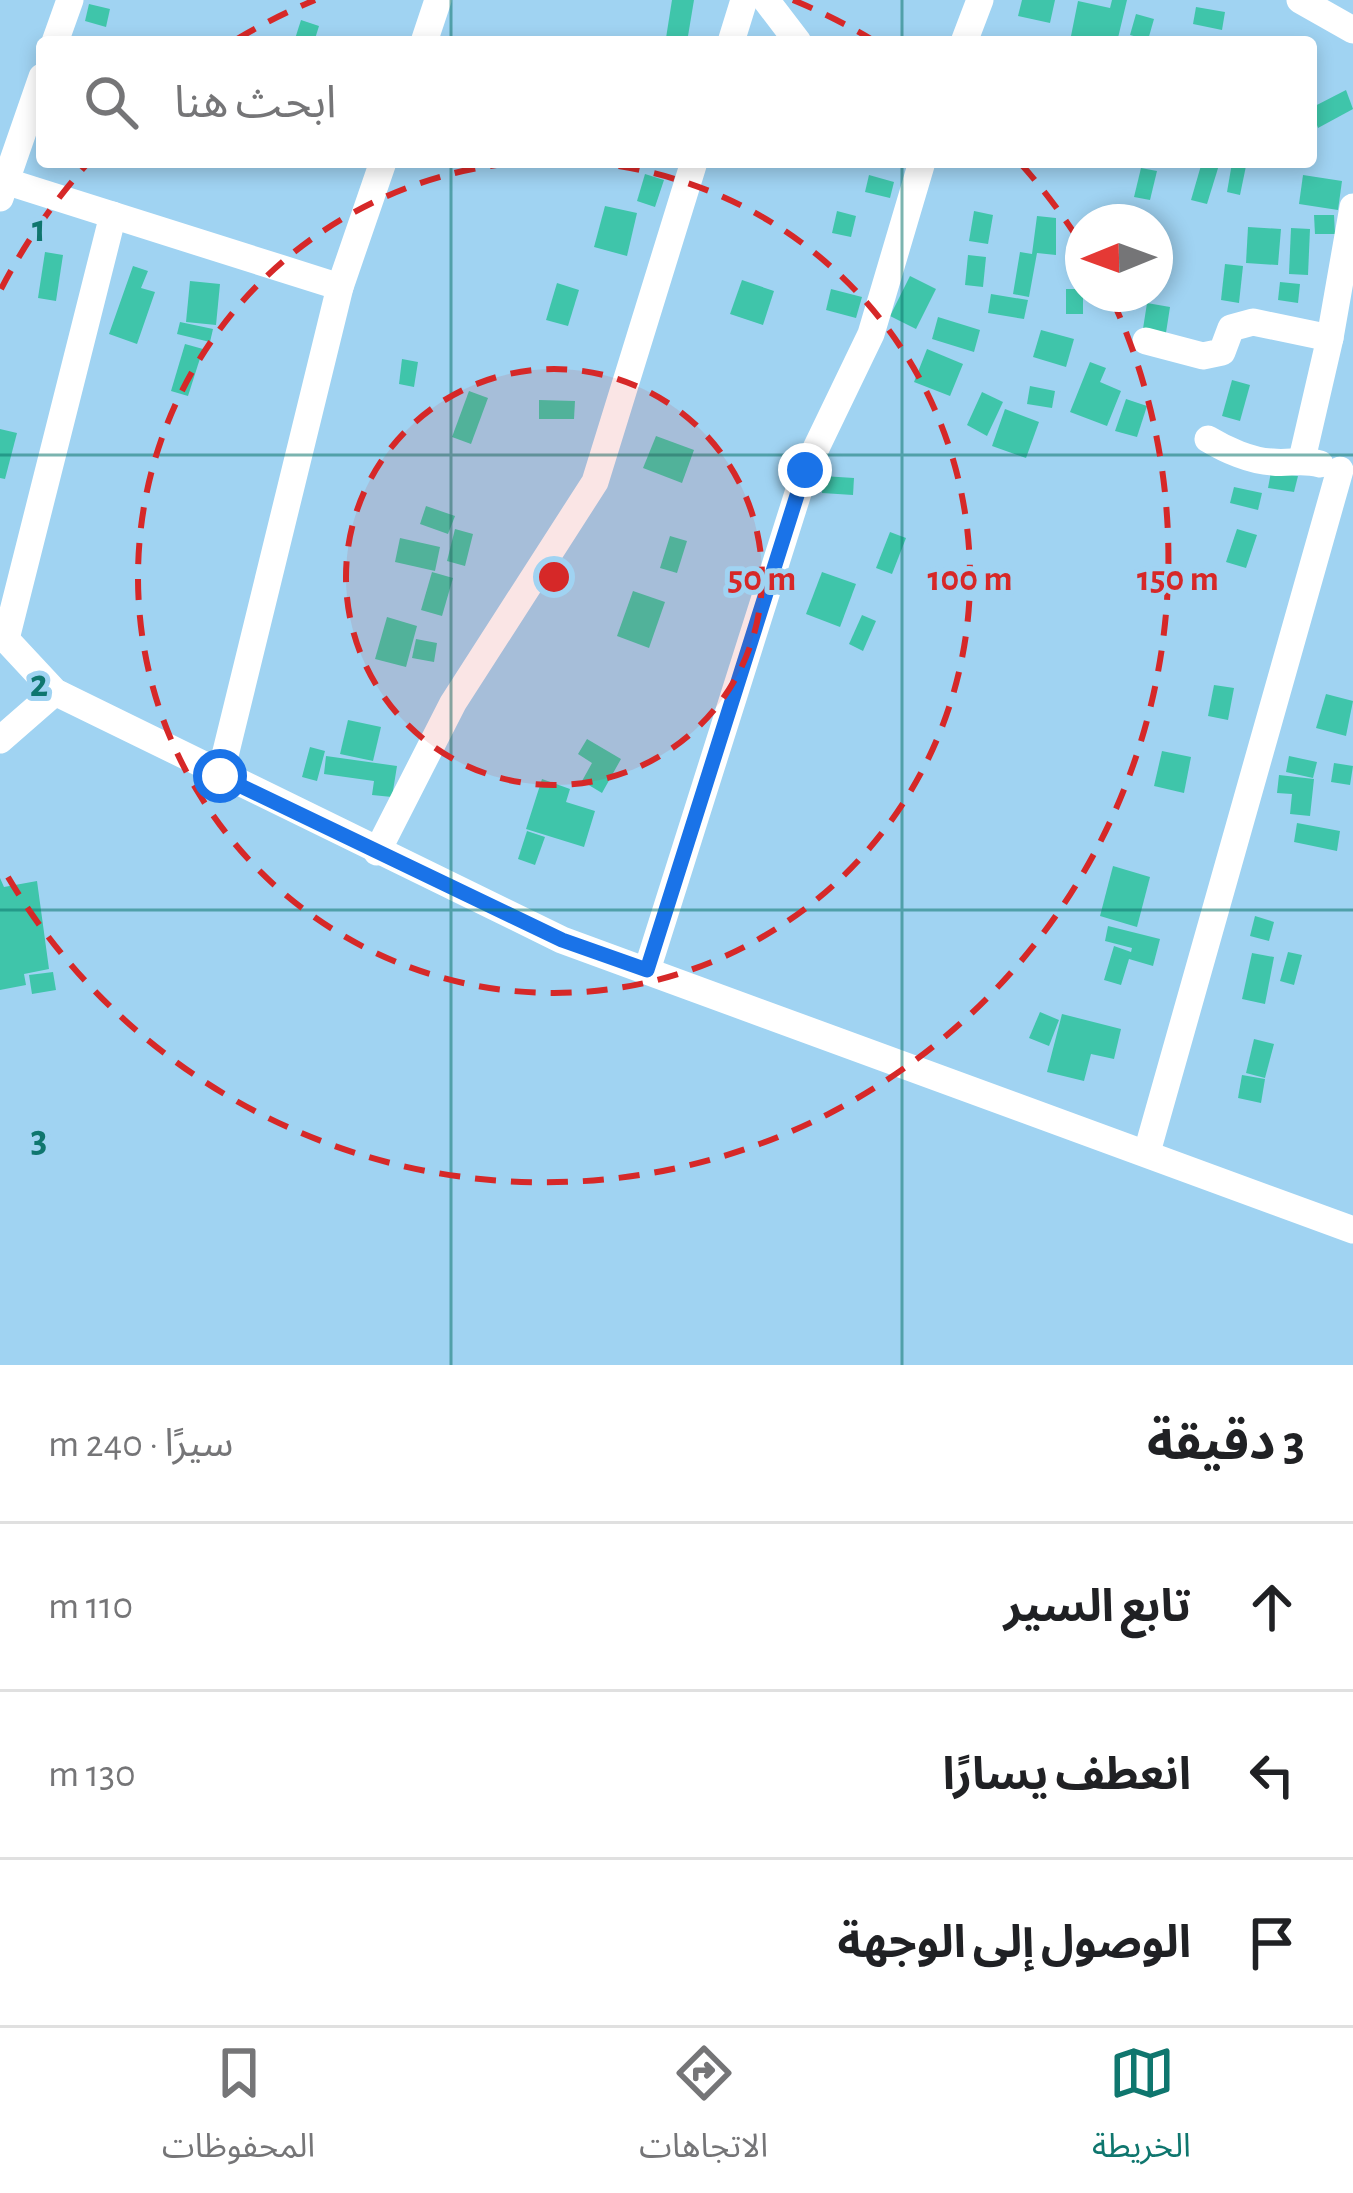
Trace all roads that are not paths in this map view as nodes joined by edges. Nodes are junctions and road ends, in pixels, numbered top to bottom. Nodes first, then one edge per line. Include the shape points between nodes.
1 (70, 0) edge
2 (439, 0) edge
3 (744, 0) edge
4 (766, 0) edge
5 (980, 0) edge
6 (1300, 0) edge
7 (1353, 30) edge
8 (57, 36) edge
9 (426, 36) edge
10 (733, 36) edge
11 (794, 36) edge
12 (966, 36) edge
13 (36, 94) edge
14 (381, 168) edge
15 (692, 168) edge
16 (920, 168) edge
17 (2, 190) edge
18 (1353, 207) edge
19 (113, 214) junction
20 (340, 286) junction
21 (1330, 338) junction
22 (1146, 341) dead end
23 (1208, 439) dead end
24 (1302, 459) junction
25 (1347, 471) edge
26 (3, 636) edge
27 (55, 692) junction
28 (0, 740) edge
29 (220, 776) junction
30 (377, 851) junction
31 (647, 970) junction
32 (1147, 1152) junction
33 (1353, 1230) edge

1 - 8 street
2 - 9 street
3 - 10 street
4 - 11 street
5 - 12 street
6 - 7 street
13 - 17 street
14 - 20 street
15 - 30 street via 596,482 453,703
16 - 31 street via 871,334 805,470
17 - 19 street
18 - 21 street
19 - 20 street
19 - 26 street
20 - 29 street
21 - 22 street via 1245,322 1211,356
21 - 24 street
23 - 24 street via 1271,462
24 - 25 street
25 - 32 street
26 - 27 street
27 - 28 street
27 - 29 street
29 - 30 street
30 - 31 street via 562,940
31 - 32 street
32 - 33 street

